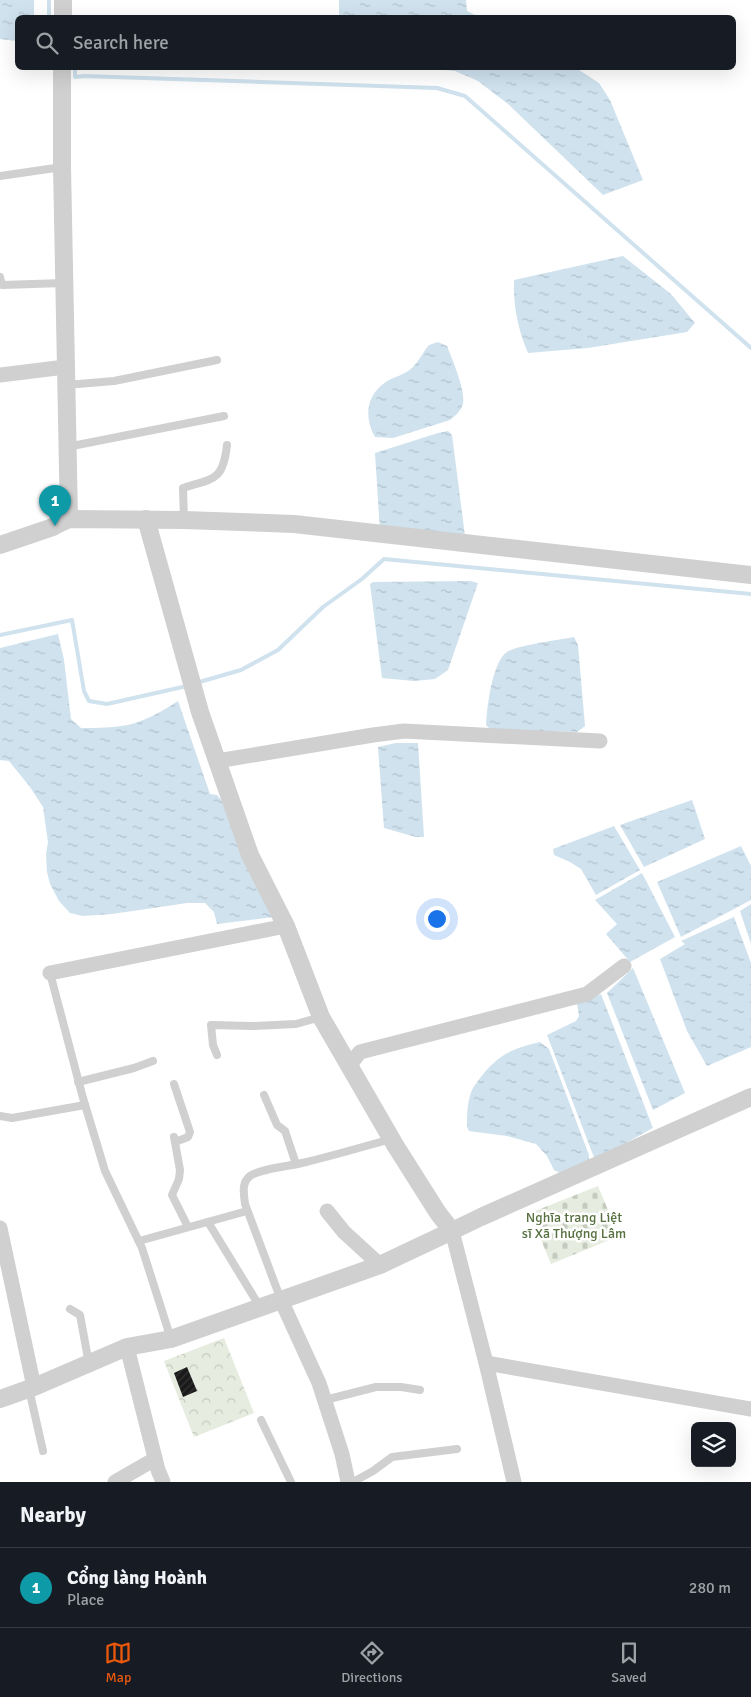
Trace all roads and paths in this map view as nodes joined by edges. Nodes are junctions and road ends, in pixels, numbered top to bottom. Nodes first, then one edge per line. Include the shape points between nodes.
1 (63, 0) edge
2 (63, 15) edge
3 (62, 70) edge
4 (62, 167) junction
5 (0, 176) edge
6 (0, 277) edge
7 (64, 283) junction
8 (217, 360) dead end
9 (65, 367) junction
10 (0, 375) edge
11 (66, 385) junction
12 (224, 416) dead end
13 (227, 445) dead end
14 (67, 447) junction
15 (146, 519) junction
16 (184, 520) junction
17 (59, 524) junction
18 (0, 545) edge
19 (751, 575) edge
20 (600, 741) dead end
21 (217, 761) junction
22 (286, 926) junction
23 (624, 966) dead end
24 (50, 973) joint
25 (321, 1017) junction
26 (217, 1055) dead end
27 (153, 1061) dead end
28 (349, 1066) junction
29 (78, 1082) junction
30 (174, 1084) dead end
31 (264, 1095) dead end
32 (751, 1097) edge
33 (85, 1105) junction
34 (0, 1116) edge
35 (391, 1139) junction
36 (296, 1164) junction
37 (247, 1211) junction
38 (327, 1211) dead end
39 (208, 1222) junction
40 (188, 1227) junction
41 (0, 1228) edge
42 (452, 1231) junction
43 (139, 1241) junction
44 (380, 1265) junction
45 (5, 1273) edge
46 (281, 1300) junction
47 (260, 1307) junction
48 (70, 1309) dead end
49 (171, 1339) junction
50 (127, 1347) junction
51 (486, 1363) junction
52 (88, 1364) junction
53 (32, 1388) junction
54 (420, 1390) dead end
55 (0, 1399) edge
56 (325, 1400) junction
57 (751, 1409) edge
58 (261, 1420) dead end
59 (457, 1449) dead end
60 (43, 1451) dead end
61 (155, 1459) junction
62 (115, 1482) edge
63 (162, 1482) edge
64 (291, 1482) edge
65 (348, 1482) edge
66 (353, 1482) edge
67 (514, 1482) edge

1 - 2 street
3 - 4 street
4 - 5 lane
4 - 7 street
6 - 7 lane via 2,285
7 - 9 street
8 - 11 lane via 114,380
9 - 10 street
9 - 11 street
11 - 14 street
12 - 14 lane
13 - 16 lane via 220,474 183,488
14 - 17 street
15 - 16 street
15 - 17 street
15 - 21 street via 194,693
16 - 19 street via 294,524
17 - 18 street
20 - 21 street via 404,731
21 - 22 street via 250,855
22 - 24 street
22 - 25 street
23 - 28 street via 588,994 360,1052
24 - 29 lane
25 - 26 lane via 296,1024 211,1025
25 - 28 street
27 - 29 lane
28 - 35 street
29 - 33 lane
30 - 40 lane via 190,1132 188,1137 175,1139 180,1170 172,1195
31 - 36 lane via 277,1125 285,1131
32 - 42 street
33 - 34 lane via 12,1118
33 - 43 lane via 105,1171
35 - 36 lane
35 - 42 street
36 - 37 lane via 251,1174 243,1188
37 - 39 lane
37 - 46 lane
38 - 44 street via 344,1232
39 - 40 lane
39 - 47 lane
40 - 43 lane
41 - 45 street
42 - 44 street
42 - 51 street
43 - 49 lane
44 - 46 street
45 - 53 street
46 - 47 street
46 - 56 street
47 - 49 street
48 - 52 lane via 80,1315
49 - 50 street
50 - 52 street
50 - 61 street
51 - 57 street
51 - 67 street
52 - 53 street
53 - 55 street
53 - 60 lane
54 - 56 lane via 376,1388
56 - 65 street
58 - 64 lane
59 - 66 lane via 392,1457
61 - 62 street
61 - 63 street

